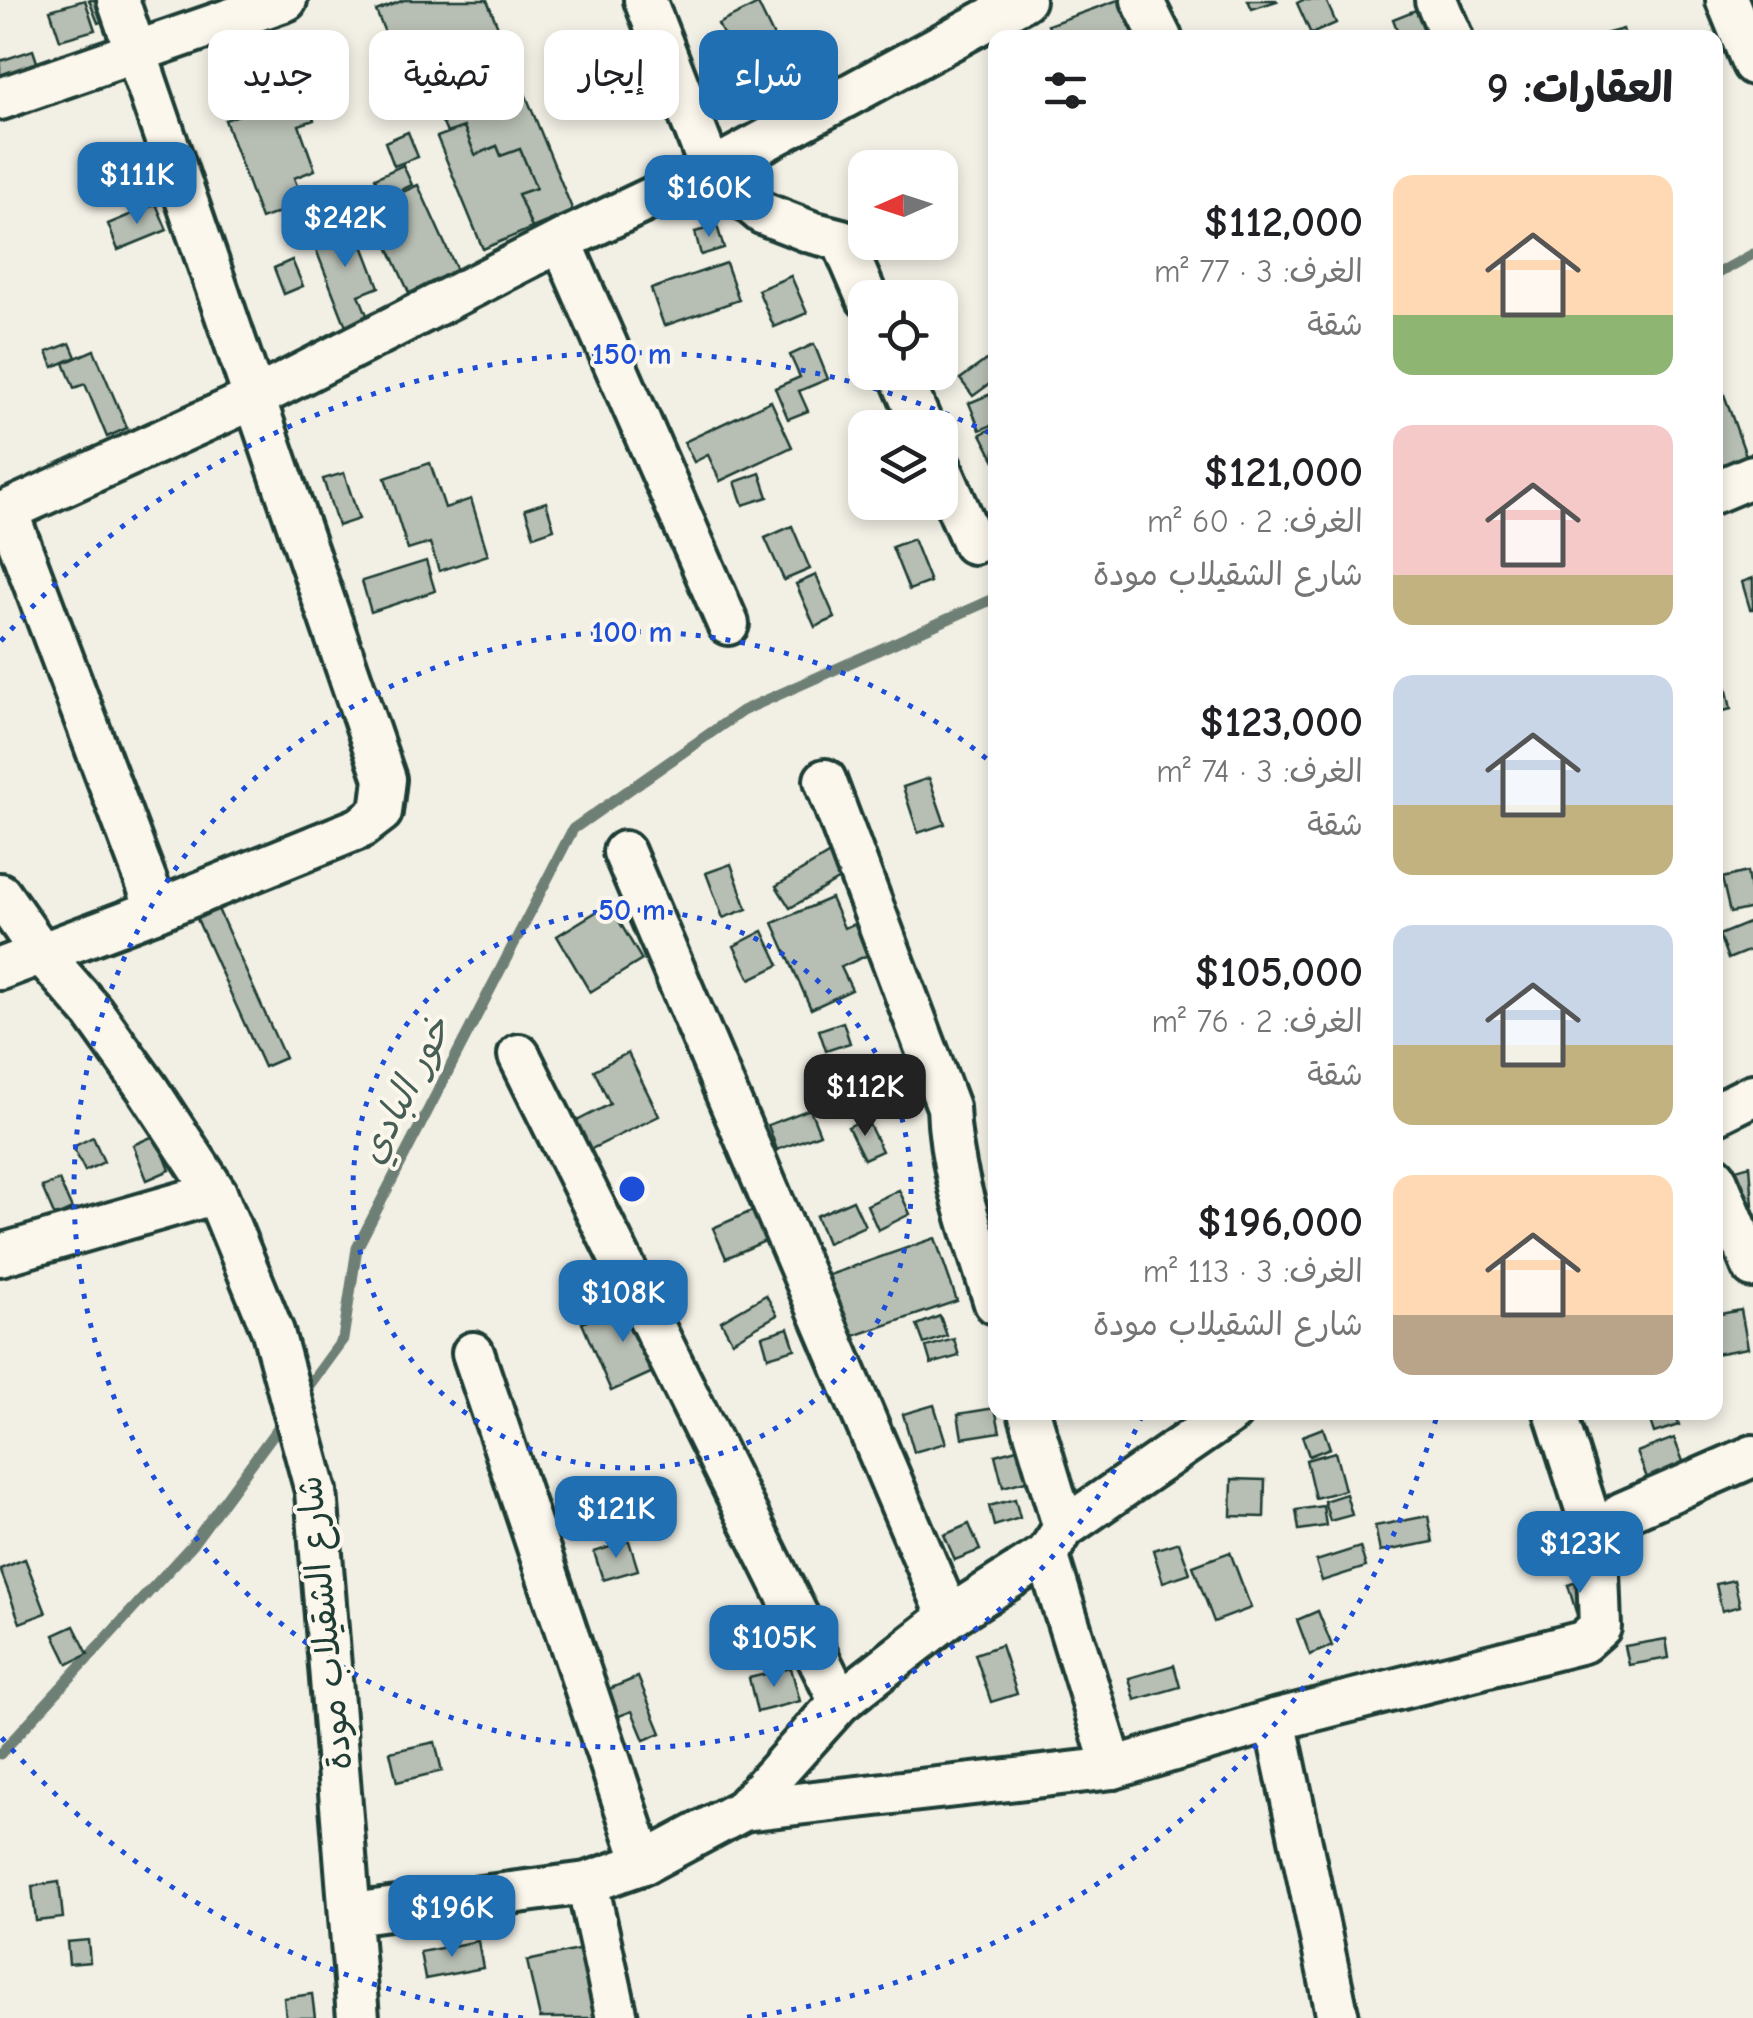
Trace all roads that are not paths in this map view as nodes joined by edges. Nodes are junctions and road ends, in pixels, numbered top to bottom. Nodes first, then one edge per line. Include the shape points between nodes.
1 (118, 0) edge
2 (286, 0) edge
3 (645, 0) edge
4 (1024, 0) edge
5 (1142, 0) edge
6 (1436, 0) edge
7 (1727, 0) edge
8 (1157, 30) edge
9 (1449, 30) edge
10 (135, 54) junction
11 (1753, 64) edge
12 (0, 99) edge
13 (711, 170) junction
14 (561, 241) junction
15 (859, 280) edge
16 (253, 399) junction
17 (1753, 476) edge
18 (1723, 489) edge
19 (958, 509) edge
20 (4, 512) edge
21 (973, 544) dead end
22 (728, 624) dead end
23 (825, 780) dead end
24 (624, 852) dead end
25 (0, 894) edge
26 (157, 910) junction
27 (42, 954) junction
28 (0, 969) edge
29 (519, 1055) dead end
30 (1753, 1096) edge
31 (1723, 1110) edge
32 (216, 1192) junction
33 (1723, 1196) edge
34 (0, 1255) edge
35 (1753, 1267) edge
36 (988, 1281) edge
37 (473, 1353) dead end
38 (1031, 1420) edge
39 (1221, 1420) edge
40 (1558, 1420) edge
41 (1753, 1456) edge
42 (1056, 1540) junction
43 (1597, 1543) junction
44 (949, 1618) junction
45 (840, 1702) junction
46 (1275, 1720) junction
47 (1114, 1768) junction
48 (743, 1810) junction
49 (644, 1863) junction
50 (587, 1883) junction
51 (351, 1914) junction
52 (358, 2018) edge
53 (617, 2018) edge
54 (1338, 2018) edge

1 - 10 street
2 - 10 street
3 - 13 street
4 - 13 street
5 - 8 street
6 - 9 street
7 - 11 street
10 - 12 street
10 - 16 street
13 - 14 street
13 - 15 street via 762,213 842,240
14 - 16 street
14 - 22 street
16 - 20 street
16 - 26 street via 384,778 381,812 360,828
17 - 18 street
19 - 21 street
20 - 26 street
23 - 36 street via 948,1107 956,1179
24 - 44 street
25 - 27 street, شارع الشقيلاب مودة
26 - 27 street
27 - 28 street
27 - 32 street, شارع الشقيلاب مودة via 148,1088
29 - 45 street
30 - 31 street
32 - 34 street
32 - 51 street, شارع الشقيلاب مودة via 273,1332 316,1491
33 - 35 street
37 - 49 street
38 - 42 street
39 - 42 street
40 - 43 street
41 - 43 street via 1622,1513
42 - 44 street
42 - 47 street
43 - 46 street via 1600,1626 1583,1642
44 - 45 street
45 - 48 street
46 - 47 street
46 - 54 street
47 - 48 street
48 - 49 street
49 - 50 street
50 - 51 street
50 - 53 street
51 - 52 street, شارع الشقيلاب مودة

